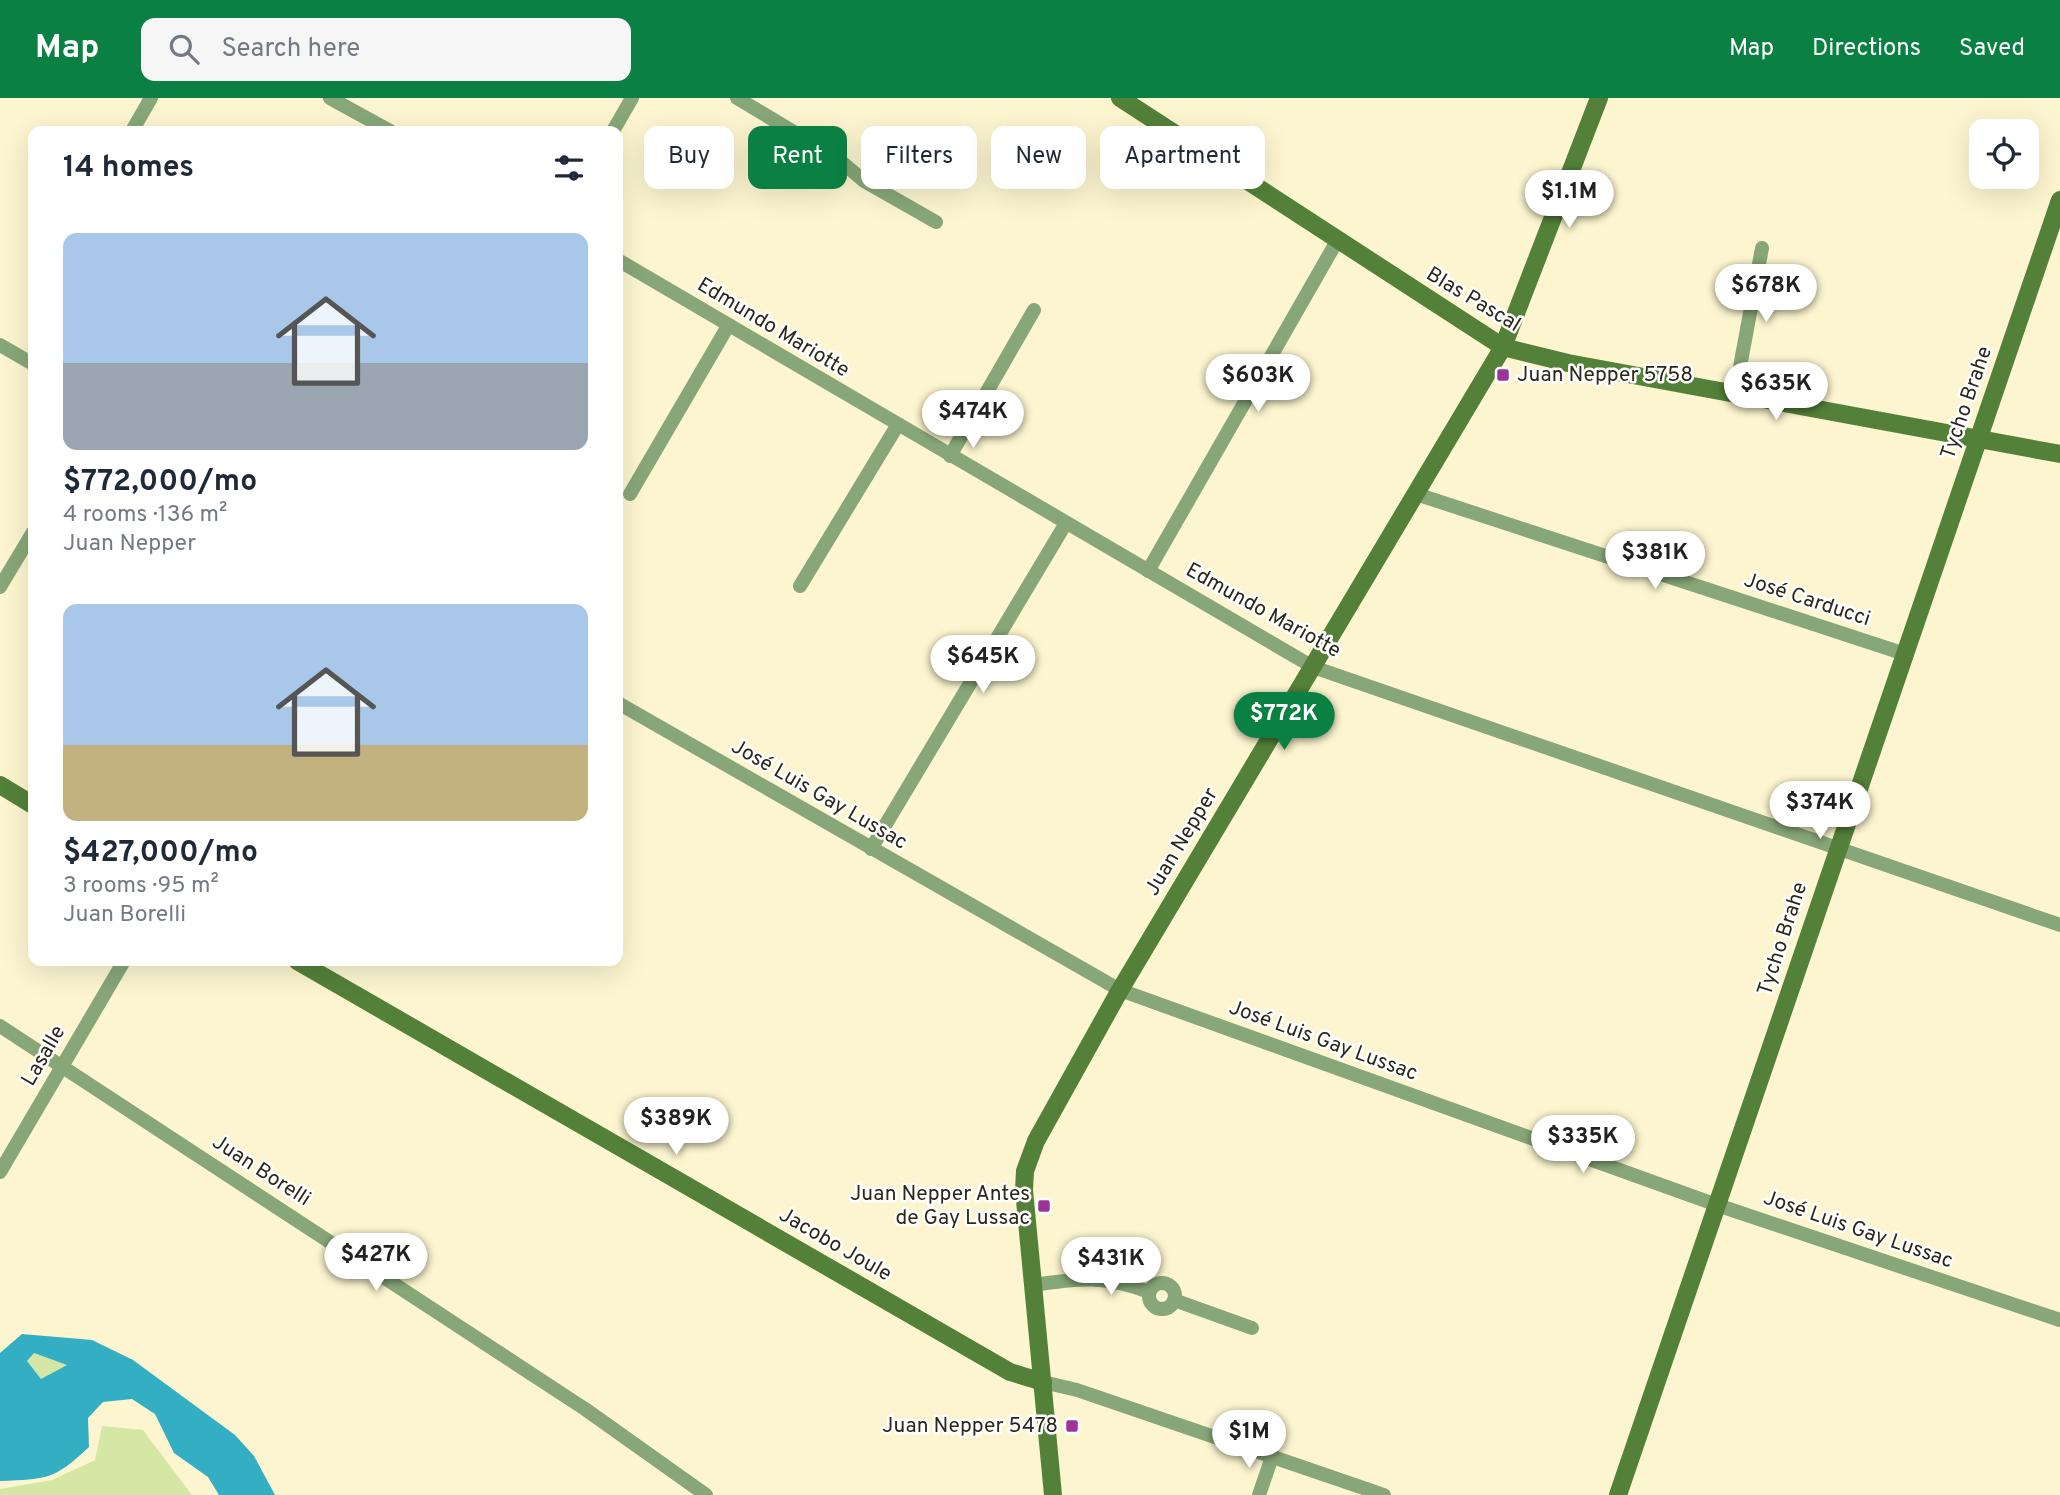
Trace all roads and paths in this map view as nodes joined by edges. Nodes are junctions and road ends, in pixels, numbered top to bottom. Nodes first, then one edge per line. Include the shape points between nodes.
1 (151, 98) edge
2 (330, 98) edge
3 (632, 98) edge
4 (737, 98) edge
5 (1120, 98) edge
6 (1599, 98) edge
7 (135, 126) edge
8 (381, 126) edge
9 (616, 126) edge
10 (2060, 200) edge
11 (936, 222) dead end
12 (1337, 241) junction
13 (1762, 248) dead end
14 (623, 263) edge
15 (1034, 310) dead end
16 (728, 326) junction
17 (0, 345) edge
18 (1503, 347) junction
19 (28, 362) edge
20 (1735, 394) junction
21 (897, 426) junction
22 (1978, 441) junction
23 (2060, 454) edge
24 (950, 456) junction
25 (630, 494) dead end
26 (1416, 494) junction
27 (1066, 523) junction
28 (28, 540) edge
29 (1149, 571) junction
30 (800, 586) dead end
31 (0, 587) edge
32 (1905, 654) junction
33 (1313, 667) junction
34 (623, 706) edge
35 (0, 785) edge
36 (28, 802) edge
37 (871, 849) junction
38 (1837, 849) junction
39 (2060, 925) edge
40 (121, 966) edge
41 (305, 966) edge
42 (1120, 990) junction
43 (0, 1026) edge
44 (62, 1066) junction
45 (0, 1172) edge
46 (1717, 1205) junction
47 (1033, 1285) junction
48 (2060, 1320) edge
49 (1252, 1328) dead end
50 (1043, 1382) junction
51 (1272, 1457) junction
52 (706, 1495) edge
53 (1053, 1495) edge
54 (1259, 1495) edge
55 (1384, 1495) edge
56 (1618, 1495) edge

1 - 7 street
2 - 8 street
3 - 9 street
4 - 11 street
5 - 12 main road, Blas Pascal
6 - 18 main road, Juan Nepper
10 - 22 main road, Tycho Brahe
12 - 18 main road, Blas Pascal
12 - 29 street
13 - 20 street
14 - 16 street, Edmundo Mariotte
15 - 24 street
16 - 21 street, Edmundo Mariotte
16 - 25 street
17 - 19 street
18 - 20 main road, Blas Pascal
18 - 26 main road, Juan Nepper
20 - 22 main road, Blas Pascal
21 - 24 street, Edmundo Mariotte
21 - 30 street
22 - 23 main road, Blas Pascal
22 - 32 main road, Tycho Brahe
24 - 27 street, Edmundo Mariotte
26 - 32 street, José Carducci
26 - 33 main road, Juan Nepper
27 - 29 street, Edmundo Mariotte
27 - 37 street
28 - 31 street
29 - 33 street, Edmundo Mariotte
32 - 38 main road, Tycho Brahe
33 - 38 street, Edmundo Mariotte
33 - 42 main road, Juan Nepper
34 - 37 street, José Luis Gay Lussac
35 - 36 main road
37 - 42 street, José Luis Gay Lussac
38 - 39 street, Edmundo Mariotte
38 - 46 main road, Tycho Brahe
40 - 44 street, Lasalle
41 - 50 main road, Jacobo Joule via 1010,1372
42 - 46 street, José Luis Gay Lussac
42 - 47 main road, Juan Nepper via 1029,1154 1024,1189
43 - 44 street, Juan Borelli
44 - 45 street, Lasalle
44 - 52 street, Juan Borelli via 585,1409
46 - 48 street, José Luis Gay Lussac
46 - 56 main road, Tycho Brahe
47 - 49 street via 1096,1277 1122,1281 1149,1292 1155,1307 1166,1309 1174,1300
47 - 50 main road, Juan Nepper
50 - 51 street, Jacobo Joule
50 - 53 main road, Juan Nepper
51 - 54 street
51 - 55 street, Jacobo Joule

